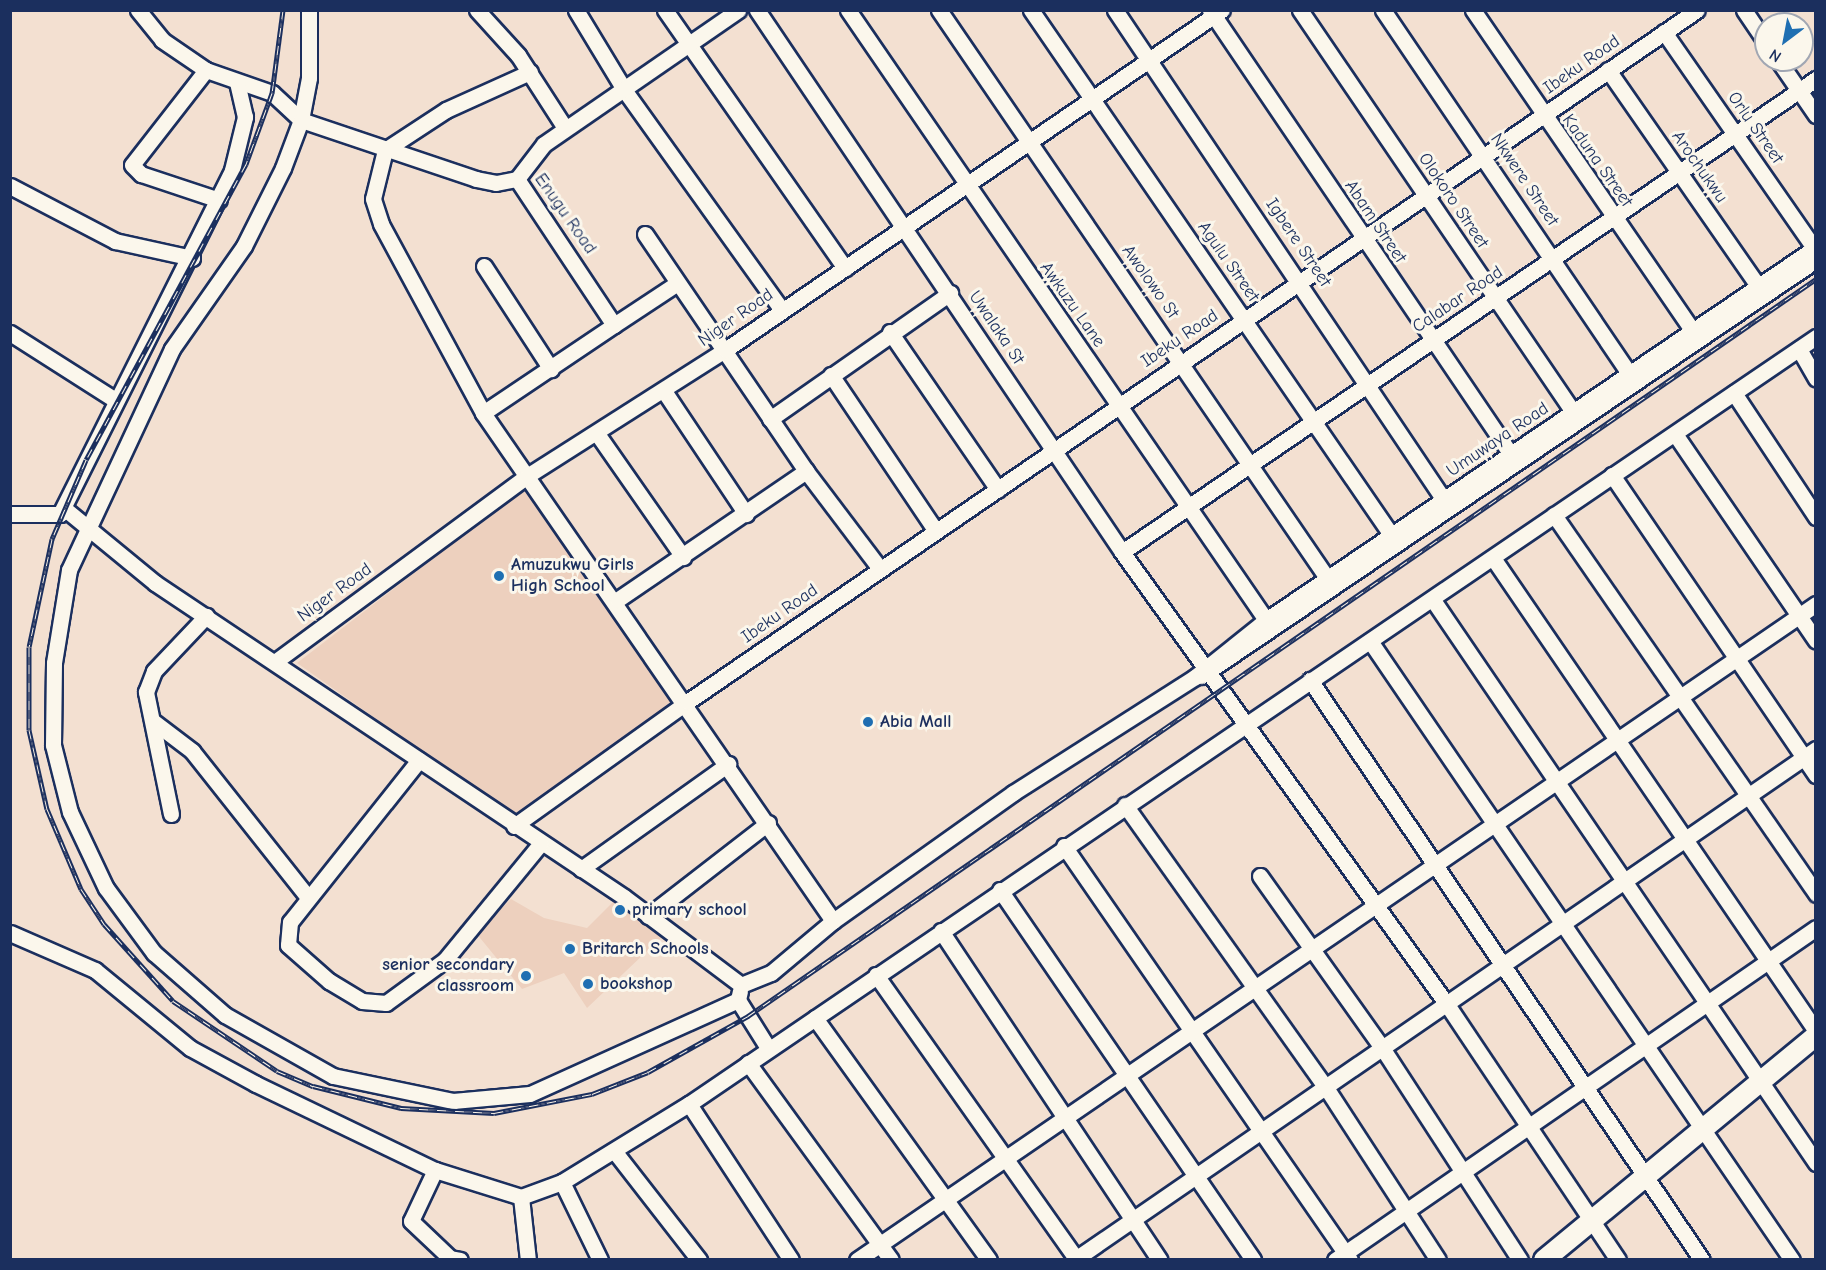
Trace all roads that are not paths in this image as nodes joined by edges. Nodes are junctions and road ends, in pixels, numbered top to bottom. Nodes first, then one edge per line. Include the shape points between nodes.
1 (138, 10) edge
2 (309, 10) edge
3 (477, 10) edge
4 (576, 10) edge
5 (665, 10) edge
6 (738, 10) edge
7 (758, 10) edge
8 (848, 10) edge
9 (939, 10) edge
10 (1031, 10) edge
11 (1115, 10) edge
12 (1300, 10) edge
13 (1383, 10) edge
14 (1473, 10) edge
15 (1697, 10) edge
16 (1744, 10) edge
17 (1215, 12) edge
18 (1754, 25) edge
19 (1664, 32) junction
20 (688, 48) junction
21 (1148, 59) junction
22 (206, 70) junction
23 (1608, 70) junction
24 (530, 72) junction
25 (1786, 72) edge
26 (1815, 79) edge
27 (237, 83) junction
28 (1799, 90) junction
29 (625, 91) junction
30 (1090, 99) junction
31 (1815, 115) edge
32 (1543, 117) junction
33 (301, 120) junction
34 (565, 128) junction
35 (1736, 133) junction
36 (1029, 142) junction
37 (385, 150) junction
38 (1484, 155) junction
39 (1678, 172) junction
40 (517, 178) junction
41 (10, 186) edge
42 (965, 187) junction
43 (1426, 195) junction
44 (219, 200) junction
45 (1612, 217) junction
46 (904, 227) junction
47 (645, 234) dead end
48 (1362, 238) junction
49 (1815, 252) edge
50 (192, 258) junction
51 (1552, 258) junction
52 (484, 266) dead end
53 (845, 268) junction
54 (1300, 280) junction
55 (676, 284) junction
56 (1758, 286) junction
57 (950, 293) junction
58 (1495, 300) junction
59 (782, 310) junction
60 (1244, 319) junction
61 (614, 325) junction
62 (890, 332) junction
63 (10, 333) edge
64 (1696, 336) junction
65 (1815, 338) edge
66 (1432, 340) junction
67 (1799, 349) junction
68 (725, 350) junction
69 (1182, 362) junction
70 (551, 369) junction
71 (1629, 374) junction
72 (831, 375) junction
73 (1815, 378) edge
74 (1369, 382) junction
75 (664, 391) junction
76 (1734, 393) junction
77 (115, 400) junction
78 (1119, 405) junction
79 (1573, 412) junction
80 (483, 413) junction
81 (770, 419) junction
82 (1311, 421) junction
83 (1675, 434) junction
84 (598, 435) junction
85 (1054, 451) junction
86 (1514, 460) junction
87 (1251, 462) junction
88 (806, 471) junction
89 (1612, 475) junction
90 (527, 476) junction
91 (998, 490) junction
92 (1444, 500) junction
93 (1187, 509) junction
94 (10, 514) edge
95 (60, 514) junction
96 (746, 514) junction
97 (1554, 515) junction
98 (1815, 517) edge
99 (85, 529) junction
100 (936, 531) junction
101 (1392, 536) junction
102 (1122, 552) junction
103 (683, 557) junction
104 (1493, 558) junction
105 (880, 569) junction
106 (1327, 578) junction
107 (617, 600) junction
108 (1433, 600) junction
109 (1815, 604) edge
110 (206, 616) junction
111 (1799, 616) junction
112 (1266, 620) junction
113 (1370, 641) junction
114 (1815, 641) edge
115 (1737, 655) junction
116 (276, 661) junction
117 (1202, 673) junction
118 (1310, 680) junction
119 (1677, 696) junction
120 (687, 702) junction
121 (154, 722) junction
122 (1245, 722) junction
123 (1618, 738) junction
124 (1810, 753) edge
125 (419, 760) junction
126 (728, 764) junction
127 (1815, 775) edge
128 (1555, 781) junction
129 (1748, 795) junction
130 (1125, 805) junction
131 (171, 814) dead end
132 (1494, 822) junction
133 (768, 823) junction
134 (514, 826) junction
135 (1686, 838) junction
136 (541, 843) junction
137 (1064, 846) junction
138 (1433, 863) junction
139 (580, 869) junction
140 (1260, 876) dead end
141 (1624, 880) junction
142 (1000, 890) junction
143 (1815, 894) edge
144 (307, 896) junction
145 (1371, 905) junction
146 (648, 916) junction
147 (833, 921) junction
148 (1562, 923) junction
149 (1815, 928) edge
150 (940, 931) junction
151 (10, 933) edge
152 (1309, 948) junction
153 (1770, 960) junction
154 (1503, 966) junction
155 (876, 975) junction
156 (1252, 986) junction
157 (740, 992) junction
158 (1446, 1003) junction
159 (1707, 1003) junction
160 (816, 1018) junction
161 (1189, 1030) junction
162 (1815, 1031) edge
163 (1815, 1036) edge
164 (1644, 1045) junction
165 (1381, 1046) junction
166 (768, 1048) junction
167 (748, 1063) junction
168 (1125, 1075) junction
169 (1761, 1079) junction
170 (1325, 1086) junction
171 (1587, 1086) junction
172 (689, 1104) junction
173 (1064, 1117) junction
174 (1527, 1126) junction
175 (1704, 1128) junction
176 (1263, 1129) junction
177 (615, 1152) junction
178 (1002, 1161) junction
179 (1815, 1163) edge
180 (435, 1170) junction
181 (1460, 1172) junction
182 (1197, 1174) junction
183 (1648, 1175) junction
184 (562, 1182) junction
185 (521, 1197) junction
186 (945, 1202) junction
187 (1405, 1211) junction
188 (1134, 1218) junction
189 (1592, 1218) junction
190 (880, 1245) junction
191 (1343, 1257) edge
192 (453, 1259) edge
193 (1076, 1259) edge
194 (528, 1260) edge
195 (600, 1260) edge
196 (699, 1260) edge
197 (791, 1260) edge
198 (857, 1260) edge
199 (891, 1260) edge
200 (989, 1260) edge
201 (1160, 1260) edge
202 (1253, 1260) edge
203 (1438, 1260) edge
204 (1520, 1260) edge
205 (1544, 1260) edge
206 (1618, 1260) edge
207 (1702, 1260) edge
208 (1792, 1260) edge

1 - 22 street via 162,40
2 - 33 street via 309,78
3 - 24 street
4 - 29 street
5 - 20 street
6 - 20 street, Enugu Road
7 - 46 street, Uwalaka St
8 - 42 street, Awkuzu Lane
9 - 36 street, Awolowo St
10 - 30 street, Agulu Street
11 - 21 street, Igbere Street
12 - 43 street, Olokoro Street
13 - 38 street, Nkwere Street
14 - 32 street, Kaduna Street
15 - 19 street, Ibeku Road
16 - 18 street
17 - 21 street, Niger Road
17 - 48 street, Abam Street
19 - 23 street, Ibeku Road
19 - 35 street, Orlu Street
20 - 29 street, Enugu Road
20 - 53 street
21 - 30 street, Niger Road
21 - 54 street, Igbere Street
22 - 27 street
22 - 44 street via 132,165 141,174
23 - 32 street, Ibeku Road
23 - 39 street, Arochukwu
24 - 34 street
24 - 37 street via 446,110
25 - 28 street
26 - 28 street, Calabar Road
27 - 33 street via 272,93
27 - 44 street via 245,117
28 - 31 street
28 - 35 street, Calabar Road
29 - 34 street, Enugu Road
29 - 59 street
30 - 36 street, Niger Road
30 - 60 street, Agulu Street
32 - 38 street, Ibeku Road
32 - 45 street, Kaduna Street
33 - 37 street
33 - 99 street via 263,212 172,349
34 - 40 street, Enugu Road via 544,144
35 - 39 street, Calabar Road
35 - 49 street, Orlu Street
36 - 42 street, Niger Road
36 - 69 street, Awolowo St
37 - 40 street via 476,179 496,183
37 - 80 street via 373,199 381,224
38 - 43 street, Ibeku Road
38 - 51 street, Nkwere Street
39 - 45 street, Calabar Road
39 - 56 street, Arochukwu
40 - 61 street, Enugu Road
41 - 50 street via 115,241
42 - 46 street, Niger Road
42 - 78 street, Awkuzu Lane
43 - 48 street, Ibeku Road
43 - 58 street, Olokoro Street
44 - 50 street
45 - 51 street, Calabar Road
45 - 64 street, Kaduna Street
46 - 53 street, Niger Road
46 - 57 street, Uwalaka St
47 - 55 street
48 - 54 street, Ibeku Road
48 - 66 street, Abam Street
49 - 56 street, Umuwaya Road
49 - 64 street, Umuwaya Road
50 - 77 street
51 - 58 street, Calabar Road
51 - 71 street, Nkwere Street
52 - 70 street
53 - 59 street, Niger Road
54 - 60 street, Ibeku Road
54 - 74 street, Igbere Street
55 - 61 street
55 - 68 street
56 - 64 street, Umuwaya Road
57 - 62 street
57 - 85 street, Uwalaka St
58 - 66 street, Calabar Road
58 - 79 street, Olokoro Street
59 - 68 street, Niger Road
60 - 69 street, Ibeku Road
60 - 82 street, Agulu Street
61 - 70 street
62 - 72 street
62 - 91 street
63 - 77 street
64 - 71 street, Umuwaya Road
64 - 86 street, Umuwaya Road
65 - 67 street
66 - 74 street, Calabar Road
66 - 86 street, Abam Street
67 - 73 street
67 - 76 street
68 - 75 street, Niger Road
68 - 81 street
69 - 78 street, Ibeku Road
69 - 87 street, Awolowo St
70 - 80 street
71 - 79 street, Umuwaya Road
72 - 81 street
72 - 100 street
74 - 82 street, Calabar Road
74 - 92 street, Igbere Street
75 - 84 street, Niger Road
75 - 96 street
76 - 83 street
76 - 98 street
77 - 95 street
78 - 85 street, Ibeku Road
78 - 93 street, Awkuzu Lane
79 - 86 street, Umuwaya Road
80 - 90 street
81 - 88 street
82 - 87 street, Calabar Road
82 - 101 street, Agulu Street
83 - 89 street
83 - 111 street
84 - 90 street, Niger Road
84 - 103 street
85 - 91 street, Ibeku Road
85 - 102 street, Uwalaka St
86 - 92 street, Umuwaya Road
86 - 117 street, Umuwaya Road
87 - 93 street, Calabar Road
87 - 106 street, Awolowo St
88 - 96 street
88 - 105 street
89 - 97 street
89 - 115 street
90 - 107 street
90 - 116 street, Niger Road
91 - 100 street, Ibeku Road
92 - 101 street, Umuwaya Road
93 - 102 street, Calabar Road
93 - 112 street, Awkuzu Lane
94 - 95 street
95 - 99 street via 65,509
96 - 103 street
97 - 104 street
97 - 119 street
99 - 110 street
99 - 157 street via 69,570 54,663 53,745 70,812 106,888 154,953 225,1015 333,1076 453,1101 530,1094
100 - 105 street, Ibeku Road
101 - 106 street, Umuwaya Road
102 - 117 street, Uwalaka St
103 - 107 street
104 - 108 street
104 - 123 street
105 - 120 street, Ibeku Road
106 - 112 street, Umuwaya Road
107 - 120 street
108 - 113 street
108 - 128 street
109 - 111 street
110 - 116 street
110 - 121 street via 148,681
111 - 114 street
111 - 115 street
112 - 117 street, Umuwaya Road
113 - 118 street
113 - 132 street
115 - 119 street
115 - 124 street
116 - 125 street
117 - 122 street, Uwalaka St
117 - 147 street via 1022,787
118 - 122 street
118 - 138 street
119 - 123 street
119 - 129 street
120 - 126 street
120 - 134 street, Ibeku Road
121 - 131 street
121 - 144 street via 192,751
122 - 130 street
122 - 145 street, Uwalaka St
123 - 128 street
123 - 135 street
124 - 127 street
124 - 129 street
125 - 134 street
125 - 144 street
126 - 133 street
126 - 139 street
128 - 132 street
128 - 141 street
129 - 135 street
129 - 143 street
130 - 137 street
130 - 156 street
132 - 138 street
132 - 148 street
133 - 146 street
133 - 147 street
134 - 136 street
135 - 141 street
135 - 153 street
136 - 139 street
136 - 144 street via 446,960 380,1005 362,1001 329,981 288,945 290,922
137 - 142 street
137 - 161 street
138 - 145 street
138 - 154 street
139 - 146 street
140 - 152 street
141 - 148 street
141 - 159 street
142 - 150 street
142 - 168 street
145 - 152 street
145 - 158 street, Uwalaka St
146 - 157 street
147 - 157 street via 771,973
148 - 154 street
148 - 164 street
149 - 153 street
150 - 155 street
150 - 173 street
151 - 180 street via 95,970 190,1048
152 - 156 street
152 - 165 street
153 - 159 street
153 - 162 street
154 - 158 street
154 - 171 street
155 - 160 street
155 - 178 street
156 - 161 street
156 - 170 street
157 - 166 street
158 - 165 street
158 - 174 street, Uwalaka St
159 - 164 street
159 - 169 street
160 - 166 street
160 - 186 street
161 - 168 street
161 - 176 street
163 - 169 main road
164 - 171 street
164 - 175 street
165 - 170 street
165 - 181 street
166 - 167 street
167 - 172 street
167 - 190 street
168 - 173 street
168 - 182 street
169 - 175 main road
169 - 179 street
170 - 176 street
170 - 187 street
171 - 174 street
171 - 183 street
172 - 177 street
172 - 197 street
173 - 178 street
173 - 188 street
174 - 181 street
174 - 189 street, Uwalaka St
175 - 183 main road
175 - 208 street
176 - 182 street
176 - 191 street
177 - 184 street
177 - 196 street
178 - 186 street
178 - 193 street
180 - 185 street
180 - 192 street via 410,1216 414,1227
181 - 187 street
181 - 204 street
182 - 188 street
182 - 202 street
183 - 189 main road
183 - 207 street
184 - 185 street
184 - 195 street
185 - 194 street
186 - 190 street
186 - 200 street
187 - 191 street
187 - 203 street
188 - 193 street
188 - 201 street
189 - 205 main road
189 - 206 street, Uwalaka St
190 - 198 street
190 - 199 street

